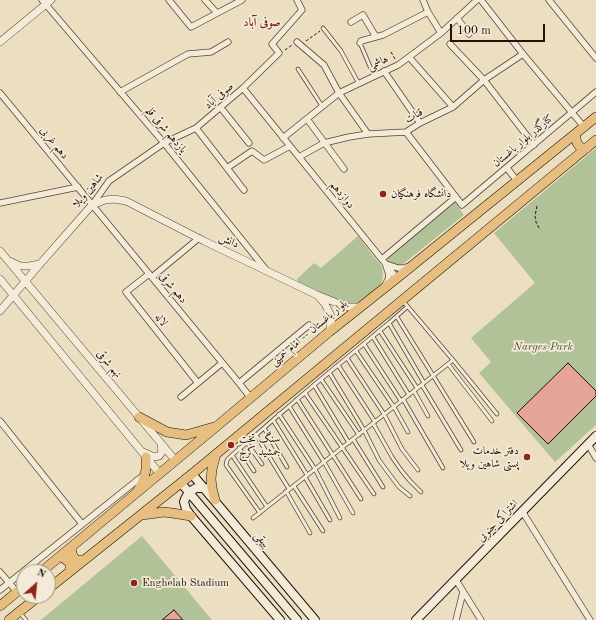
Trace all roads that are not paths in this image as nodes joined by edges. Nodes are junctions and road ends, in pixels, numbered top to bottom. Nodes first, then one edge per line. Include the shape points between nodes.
1 (169, 0) edge
2 (204, 0) edge
3 (242, 0) edge
4 (297, 0) edge
5 (423, 0) edge
6 (477, 0) edge
7 (481, 0) edge
8 (549, 0) edge
9 (46, 1) edge
10 (428, 12) junction
11 (217, 13) junction
12 (457, 18) junction
13 (351, 22) dead end
14 (323, 28) road end
15 (441, 33) junction
16 (469, 34) dead end
17 (376, 37) junction
18 (0, 42) edge
19 (228, 42) dead end
20 (297, 42) road end
21 (360, 43) joint
22 (450, 44) dead end
23 (523, 54) junction
24 (409, 57) junction
25 (596, 58) edge
26 (298, 69) dead end
27 (384, 71) junction
28 (374, 76) junction
29 (484, 80) junction
30 (359, 84) junction
31 (243, 88) junction
32 (120, 92) junction
33 (596, 92) edge
34 (0, 93) edge
35 (340, 93) junction
36 (323, 106) junction
37 (453, 107) junction
38 (221, 108) junction
39 (571, 113) junction
40 (596, 117) edge
41 (307, 120) junction
42 (420, 123) junction
43 (584, 127) junction
44 (196, 128) junction
45 (406, 132) junction
46 (368, 134) junction
47 (575, 135) junction
48 (283, 138) junction
49 (596, 140) edge
50 (164, 143) junction
51 (249, 143) dead end
52 (324, 143) junction
53 (534, 145) junction
54 (290, 146) junction
55 (560, 147) junction
56 (587, 148) junction
57 (299, 157) junction
58 (569, 162) junction
59 (227, 168) junction
60 (507, 168) junction
61 (344, 169) dead end
62 (517, 181) junction
63 (78, 187) junction
64 (244, 190) dead end
65 (456, 197) junction
66 (0, 202) edge
67 (92, 205) junction
68 (199, 238) junction
69 (0, 251) edge
70 (8, 261) junction
71 (384, 262) junction
72 (40, 264) junction
73 (414, 264) junction
74 (267, 272) junction
75 (150, 276) junction
76 (397, 278) junction
77 (0, 279) edge
78 (26, 282) junction
79 (381, 290) junction
80 (317, 295) junction
81 (14, 296) junction
82 (404, 303) junction
83 (359, 307) junction
84 (0, 312) edge
85 (397, 316) junction
86 (309, 324) dead end
87 (389, 324) junction
88 (380, 331) junction
89 (328, 332) junction
90 (373, 337) junction
91 (364, 344) junction
92 (356, 351) junction
93 (347, 358) junction
94 (453, 360) junction
95 (222, 362) junction
96 (338, 364) junction
97 (448, 364) junction
98 (329, 372) junction
99 (434, 376) junction
100 (321, 379) junction
101 (198, 382) junction
102 (239, 383) junction
103 (423, 384) junction
104 (314, 385) junction
105 (417, 388) junction
106 (414, 391) junction
107 (305, 393) junction
108 (409, 395) junction
109 (181, 397) dead end
110 (250, 397) junction
111 (297, 399) junction
112 (402, 400) junction
113 (289, 406) junction
114 (394, 407) junction
115 (279, 414) junction
116 (384, 414) junction
117 (497, 414) dead end
118 (428, 416) dead end
119 (139, 417) junction
120 (273, 420) junction
121 (0, 421) edge
122 (492, 421) dead end
123 (374, 422) junction
124 (217, 426) junction
125 (264, 428) junction
126 (364, 430) junction
127 (408, 432) dead end
128 (256, 435) junction
129 (359, 435) junction
130 (596, 436) edge
131 (353, 439) junction
132 (349, 442) junction
133 (474, 442) dead end
134 (160, 443) junction
135 (246, 443) junction
136 (588, 444) junction
137 (342, 447) junction
138 (239, 448) junction
139 (461, 450) dead end
140 (144, 454) junction
141 (216, 454) junction
142 (232, 455) junction
143 (333, 455) junction
144 (596, 458) edge
145 (175, 460) junction
146 (324, 462) junction
147 (262, 464) dead end
148 (287, 467) dead end
149 (443, 468) dead end
150 (315, 469) junction
151 (418, 470) dead end
152 (254, 471) dead end
153 (146, 473) junction
154 (160, 474) junction
155 (192, 474) junction
156 (306, 476) junction
157 (181, 483) junction
158 (294, 486) junction
159 (383, 487) dead end
160 (205, 488) junction
161 (288, 490) junction
162 (189, 492) junction
163 (421, 492) dead end
164 (374, 494) dead end
165 (134, 495) junction
166 (410, 496) dead end
167 (361, 499) dead end
168 (215, 500) junction
169 (267, 507) junction
170 (522, 511) junction
171 (260, 513) junction
172 (353, 513) dead end
173 (141, 515) junction
174 (191, 516) junction
175 (253, 518) dead end
176 (340, 518) dead end
177 (330, 520) dead end
178 (82, 524) junction
179 (323, 532) dead end
180 (310, 533) dead end
181 (72, 548) junction
182 (61, 556) junction
183 (84, 560) junction
184 (51, 564) edge
185 (70, 571) junction
186 (0, 572) edge
187 (456, 580) junction
188 (9, 582) junction
189 (56, 582) edge
190 (16, 586) edge
191 (0, 590) edge
192 (16, 592) edge
193 (463, 592) junction
194 (29, 604) edge
195 (0, 606) edge
196 (19, 612) junction
197 (9, 620) edge
198 (26, 620) edge
199 (280, 620) edge
200 (297, 620) edge
201 (315, 620) edge
202 (416, 620) edge
203 (456, 620) edge
204 (481, 620) edge
205 (590, 620) edge

1 - 11 street via 191,27
2 - 11 street
3 - 11 street
4 - 31 street, صوفی آباد via 302,10 272,44 279,53
5 - 10 street
6 - 12 street, هاشمی
7 - 23 street
8 - 25 street
9 - 18 street
9 - 32 street, یازدهم شرقی قلم
10 - 15 street
10 - 17 street
12 - 15 street, هاشمی
12 - 16 street
13 - 17 street via 363,15
14 - 30 lane via 341,51
15 - 24 street, هاشمی
17 - 21 street
19 - 32 street via 211,52 188,54
20 - 35 street via 324,65
21 - 28 lane
22 - 29 street
23 - 29 street, قنات
23 - 39 street
24 - 27 street, هاشمی
24 - 37 street
26 - 36 lane
27 - 28 street, هاشمی
27 - 42 street
28 - 30 street, هاشمی
29 - 37 street, قنات
29 - 53 street
30 - 35 street, هاشمی
31 - 38 street, صوفی آباد
31 - 48 street, دوازدهم
32 - 50 street, یازدهم شرقی قلم
33 - 39 street, کنارگذر بلوار باغستان
34 - 63 street, دهم غربی
35 - 36 street, هاشمی
35 - 46 street
36 - 41 street, هاشمی
37 - 42 street, قنات
38 - 44 street, صوفی آباد
38 - 51 street
39 - 43 street
39 - 53 street, کنارگذر بلوار باغستان
40 - 43 main road, بلوار باغستان -- امام خمینی
41 - 48 street, هاشمی
41 - 52 street
42 - 45 street, قنات
43 - 47 main road, بلوار باغستان -- امام خمینی
44 - 50 street, صوفی آباد
44 - 59 street
45 - 46 street, قنات
45 - 65 street
46 - 52 street, قنات
47 - 55 main road, بلوار باغستان -- امام خمینی
47 - 56 main road via 580,147
48 - 54 street, دوازدهم
49 - 56 main road
50 - 67 street, شاهین ویلا via 109,181
50 - 74 street, یازدهم شرقی قلم
52 - 57 street, قنات
52 - 61 street
53 - 60 street, کنارگذر بلوار باغستان
54 - 57 street, دوازدهم
54 - 59 street via 264,160 252,151
55 - 58 main road via 569,153
55 - 62 main road, بلوار باغستان -- امام خمینی
56 - 58 main road
57 - 71 street, دوازدهم
58 - 82 main road
59 - 64 street
60 - 62 street
60 - 65 street, کنارگذر بلوار باغستان via 462,205
62 - 73 main road, بلوار باغستان -- امام خمینی
63 - 66 street
63 - 67 street, دهم غربی
65 - 71 street
67 - 68 street, دانش via 105,200 126,201
67 - 72 street, شاهین ویلا
67 - 75 street, دهم شرقی
68 - 74 street, دانش
68 - 75 street
69 - 70 street, نهم شرقی
70 - 72 street via 20,266
70 - 78 street, نهم شرقی
71 - 73 street via 398,268
71 - 76 street, دوازدهم
71 - 79 street via 389,275
72 - 78 street, شاهین ویلا
73 - 76 main road, بلوار باغستان -- امام خمینی
74 - 80 street, دانش
75 - 95 street, دهم شرقی
75 - 101 street, لاله via 126,292
76 - 79 main road, بلوار باغستان -- امام خمینی
77 - 81 street
78 - 81 street, شاهین ویلا
78 - 119 street, نهم شرقی
79 - 83 main road, بلوار باغستان -- امام خمینی
80 - 83 street via 347,307
80 - 89 street, دانش via 332,318
81 - 84 street, شاهین ویلا
81 - 140 street
82 - 85 lane
82 - 94 lane
82 - 141 main road
83 - 89 main road, بلوار باغستان -- امام خمینی
85 - 87 lane
85 - 99 lane
86 - 102 street
87 - 88 lane
87 - 103 lane
88 - 90 lane
88 - 105 lane
89 - 110 main road, بلوار باغستان -- امام خمینی
90 - 91 lane
90 - 108 lane
91 - 92 lane
91 - 112 lane
92 - 93 lane
92 - 114 lane
93 - 96 lane
93 - 116 lane
94 - 97 lane
94 - 117 lane
95 - 101 street
95 - 102 street, دهم شرقی
96 - 98 lane
96 - 123 lane
97 - 99 lane
97 - 122 lane
98 - 100 lane
98 - 126 lane
99 - 103 lane
99 - 133 lane
100 - 104 lane
100 - 129 lane
101 - 109 street
102 - 110 street, دهم شرقی
103 - 105 lane
103 - 139 lane
104 - 107 lane
104 - 132 lane
105 - 106 lane
106 - 108 lane
106 - 118 lane
107 - 111 lane
107 - 137 lane
108 - 112 lane
110 - 124 main road, بلوار باغستان -- امام خمینی
111 - 113 lane
111 - 143 lane
112 - 114 lane
112 - 149 lane
113 - 115 lane
113 - 146 lane
114 - 116 lane
114 - 127 lane
115 - 120 lane
115 - 150 lane
116 - 123 lane
116 - 151 lane via 402,449
119 - 124 main road via 167,432 186,435
119 - 134 street, نهم شرقی
120 - 125 lane
120 - 156 lane
121 - 178 street
123 - 126 lane
123 - 163 lane via 392,457
124 - 145 main road, بلوار باغستان -- امام خمینی
125 - 128 lane
125 - 148 lane
126 - 129 lane
126 - 166 lane via 387,471 399,487
128 - 135 lane
128 - 161 lane
129 - 131 lane
130 - 136 main road, اشتراکی جنوبی
131 - 132 lane
131 - 159 lane
132 - 137 lane
134 - 140 street via 162,452 159,456
134 - 145 street, نهم شرقی
135 - 138 lane
135 - 147 lane
136 - 144 street
136 - 170 main road, اشتراکی جنوبی
137 - 143 lane
137 - 164 lane
138 - 142 lane
138 - 152 lane
140 - 153 main road via 147,463
140 - 154 street
141 - 155 main road
141 - 168 main road via 211,479
142 - 169 lane
142 - 171 lane via 226,465
143 - 146 lane
143 - 167 lane
145 - 154 main road, بلوار باغستان -- امام خمینی
146 - 150 lane
146 - 172 lane
150 - 156 lane
150 - 176 lane
153 - 165 main road
153 - 178 street
154 - 165 main road, بلوار باغستان -- امام خمینی
155 - 157 main road
155 - 160 main road, بیهقی
156 - 158 lane
156 - 177 lane
157 - 162 main road
157 - 173 main road
158 - 161 lane
158 - 179 lane
160 - 162 main road via 196,488
160 - 168 main road, بیهقی
161 - 169 lane
161 - 180 lane
162 - 174 main road via 184,502
162 - 200 main road
165 - 181 main road, بلوار باغستان -- امام خمینی
168 - 201 main road, بیهقی
169 - 171 lane
170 - 187 main road, اشتراکی جنوبی
170 - 205 street
171 - 175 lane
173 - 174 main road via 164,512
173 - 183 main road
174 - 199 main road
178 - 188 street
181 - 182 main road, بلوار باغستان -- امام خمینی
181 - 183 main road via 75,559
182 - 184 main road, بلوار باغستان -- امام خمینی
182 - 185 main road via 70,563
183 - 185 main road
185 - 189 main road
186 - 188 street
187 - 193 street
187 - 202 main road, اشتراکی جنوبی
188 - 190 street
188 - 191 street
192 - 195 main road
193 - 203 street
193 - 204 street
194 - 196 main road
196 - 197 main road
196 - 198 lane

